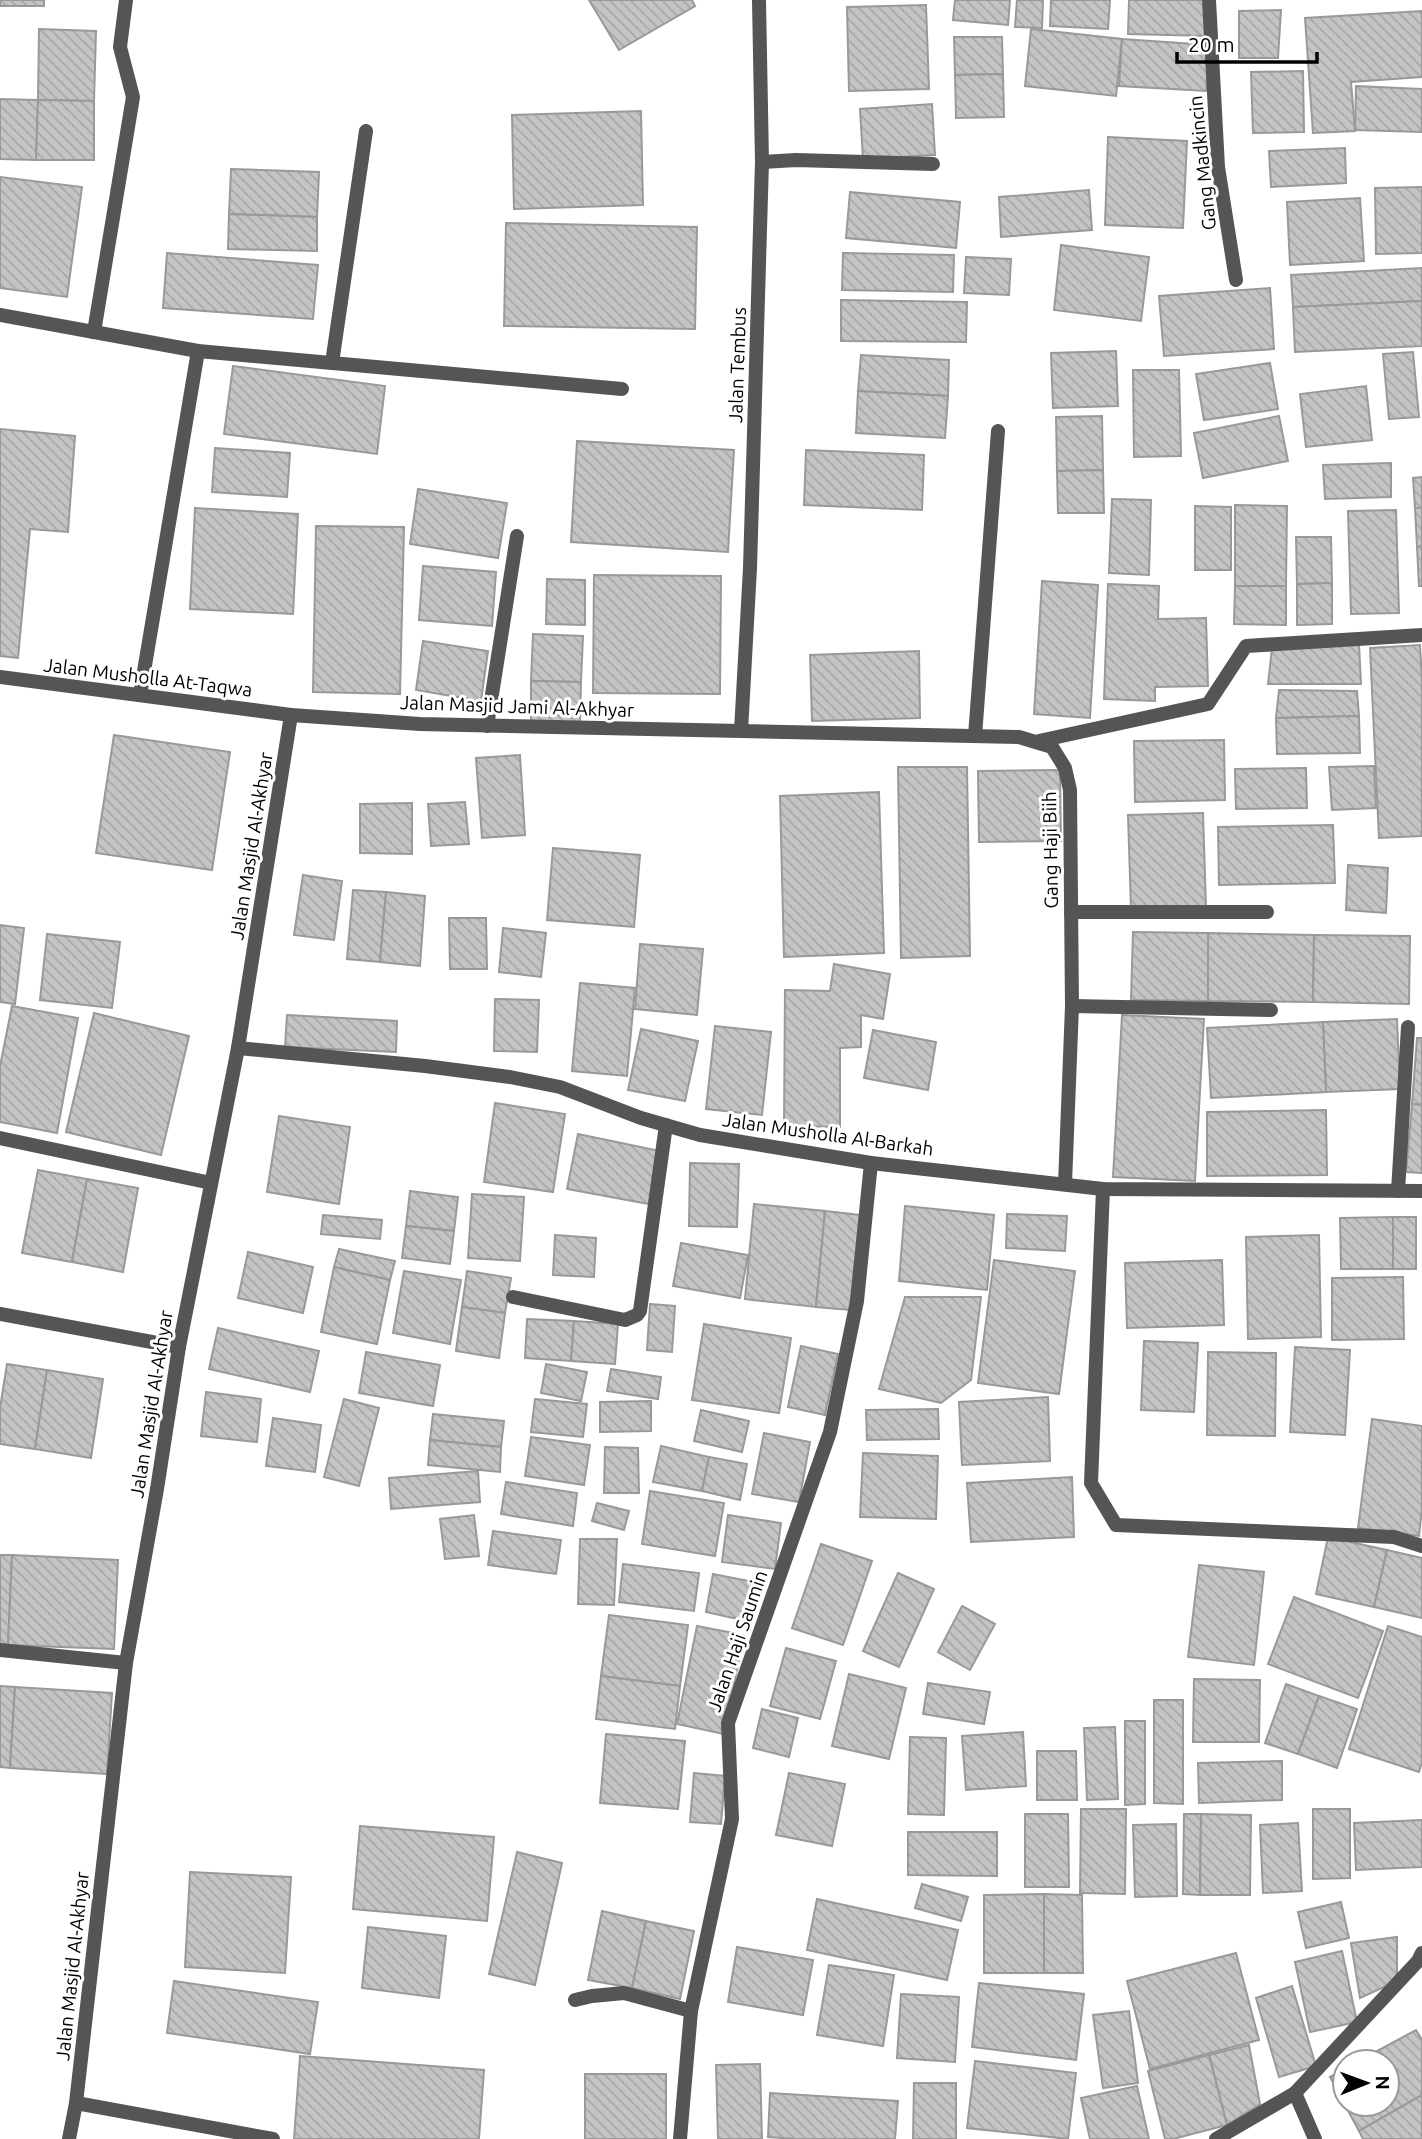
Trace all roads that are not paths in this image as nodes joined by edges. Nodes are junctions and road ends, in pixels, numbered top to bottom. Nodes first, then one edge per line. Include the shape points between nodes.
1 (126, 0) edge
2 (759, 0) edge
3 (1209, 0) edge
4 (366, 131) dead end
5 (762, 162) junction
6 (933, 164) dead end
7 (1236, 280) dead end
8 (0, 315) edge
9 (94, 332) junction
10 (198, 351) junction
11 (332, 363) junction
12 (622, 389) dead end
13 (998, 431) dead end
14 (517, 536) dead end
15 (1422, 635) edge
16 (0, 677) edge
17 (140, 695) junction
18 (291, 715) junction
19 (486, 726) junction
20 (741, 731) junction
21 (975, 736) junction
22 (1037, 741) junction
23 (1071, 912) junction
24 (1267, 912) dead end
25 (1072, 1006) junction
26 (1271, 1010) dead end
27 (1408, 1027) dead end
28 (238, 1048) junction
29 (666, 1125) junction
30 (0, 1138) edge
31 (871, 1163) junction
32 (211, 1182) junction
33 (1065, 1184) junction
34 (1103, 1189) junction
35 (1398, 1191) junction
36 (1422, 1191) edge
37 (513, 1297) dead end
38 (0, 1314) edge
39 (178, 1347) junction
40 (1422, 1546) edge
41 (0, 1650) edge
42 (126, 1663) junction
43 (1422, 1953) edge
44 (575, 2000) dead end
45 (691, 2011) junction
46 (1295, 2093) junction
47 (76, 2103) junction
48 (69, 2139) edge
49 (273, 2139) edge
50 (680, 2139) edge
51 (1216, 2139) edge
52 (1315, 2139) edge

1 - 9 street via 120,47 134,97
2 - 5 street, Jalan Tembus
3 - 7 street, Gang Madkincin via 1218,167
4 - 11 street
5 - 6 street
5 - 20 street, Jalan Tembus
8 - 9 street
9 - 10 street
10 - 11 street
10 - 17 street
11 - 12 street
13 - 21 street
14 - 19 street
15 - 22 street via 1246,646 1208,704
16 - 17 street, Jalan Musholla At-Taqwa
17 - 18 street, Jalan Musholla At-Taqwa
18 - 19 street, Jalan Masjid Jami Al-Akhyar
18 - 28 street, Jalan Masjid Al-Akhyar
19 - 20 street, Jalan Masjid Jami Al-Akhyar
20 - 21 street
21 - 22 street
22 - 23 street, Gang Haji Biih via 1052,747 1068,779
23 - 24 street
23 - 25 street, Gang Haji Biih
25 - 26 street
25 - 33 street, Gang Haji Biih
27 - 35 street
28 - 29 street, Jalan Musholla Al-Barkah via 510,1077 560,1087
28 - 32 street, Jalan Masjid Al-Akhyar
29 - 31 street, Jalan Musholla Al-Barkah via 700,1135
29 - 37 street via 637,1315 625,1320
30 - 32 street
31 - 33 street, Jalan Musholla Al-Barkah
31 - 45 street, Jalan Haji Saumin via 857,1301 830,1432 728,1723 732,1819
32 - 39 street, Jalan Masjid Al-Akhyar
33 - 34 street, Jalan Musholla Al-Barkah
34 - 35 street, Jalan Musholla Al-Barkah
34 - 40 street via 1091,1483 1116,1525 1394,1537
35 - 36 street, Jalan Musholla Al-Barkah
38 - 39 street
39 - 42 street, Jalan Masjid Al-Akhyar
41 - 42 street
42 - 47 street, Jalan Masjid Al-Akhyar
43 - 46 street
44 - 45 street via 624,1993
45 - 50 street, Jalan Haji Saumin
46 - 51 street
46 - 52 street
47 - 48 street, Jalan Masjid Al-Akhyar
47 - 49 street

